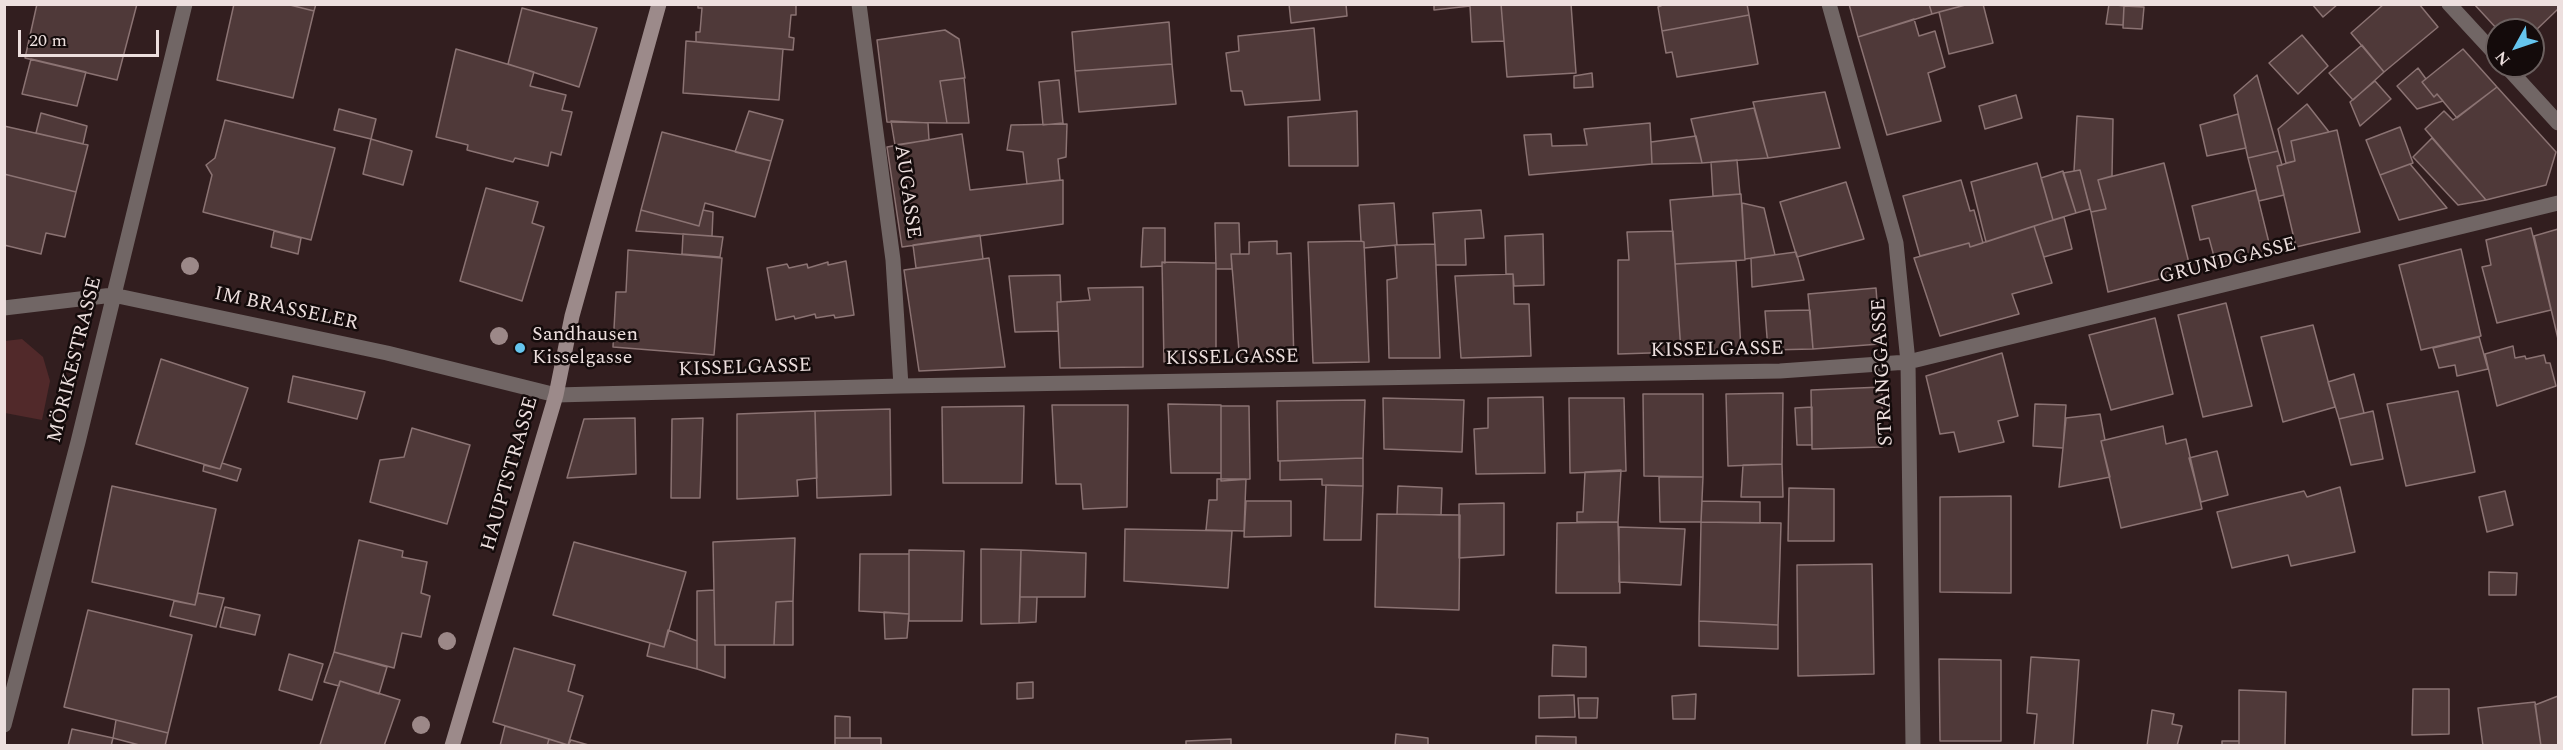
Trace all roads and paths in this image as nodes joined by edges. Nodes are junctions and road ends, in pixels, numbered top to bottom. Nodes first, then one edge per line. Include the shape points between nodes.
1 (185, 4) edge
2 (658, 4) edge
3 (860, 4) edge
4 (1829, 4) edge
5 (2450, 4) edge
6 (2485, 43) edge
7 (2517, 78) edge
8 (2559, 123) edge
9 (2559, 203) edge
10 (113, 295) junction
11 (4, 308) edge
12 (1908, 362) junction
13 (901, 386) junction
14 (556, 395) junction
15 (4, 725) edge
16 (452, 746) edge
17 (1913, 746) edge

1 - 10 street, MÖRIKESTRASSE
2 - 14 street, HAUPTSTRASSE via 572,316
3 - 13 street, AUGASSE via 893,260
4 - 12 street, STRANGGASSE via 1896,243
5 - 6 street
7 - 8 street
9 - 12 street, GRUNDGASSE
10 - 11 street, IM BRASSELER
10 - 14 street, IM BRASSELER via 387,353
10 - 15 street, MÖRIKESTRASSE
12 - 13 street, KISSELGASSE via 1780,371
12 - 17 street, STRANGGASSE
13 - 14 street, KISSELGASSE
14 - 16 street, HAUPTSTRASSE

